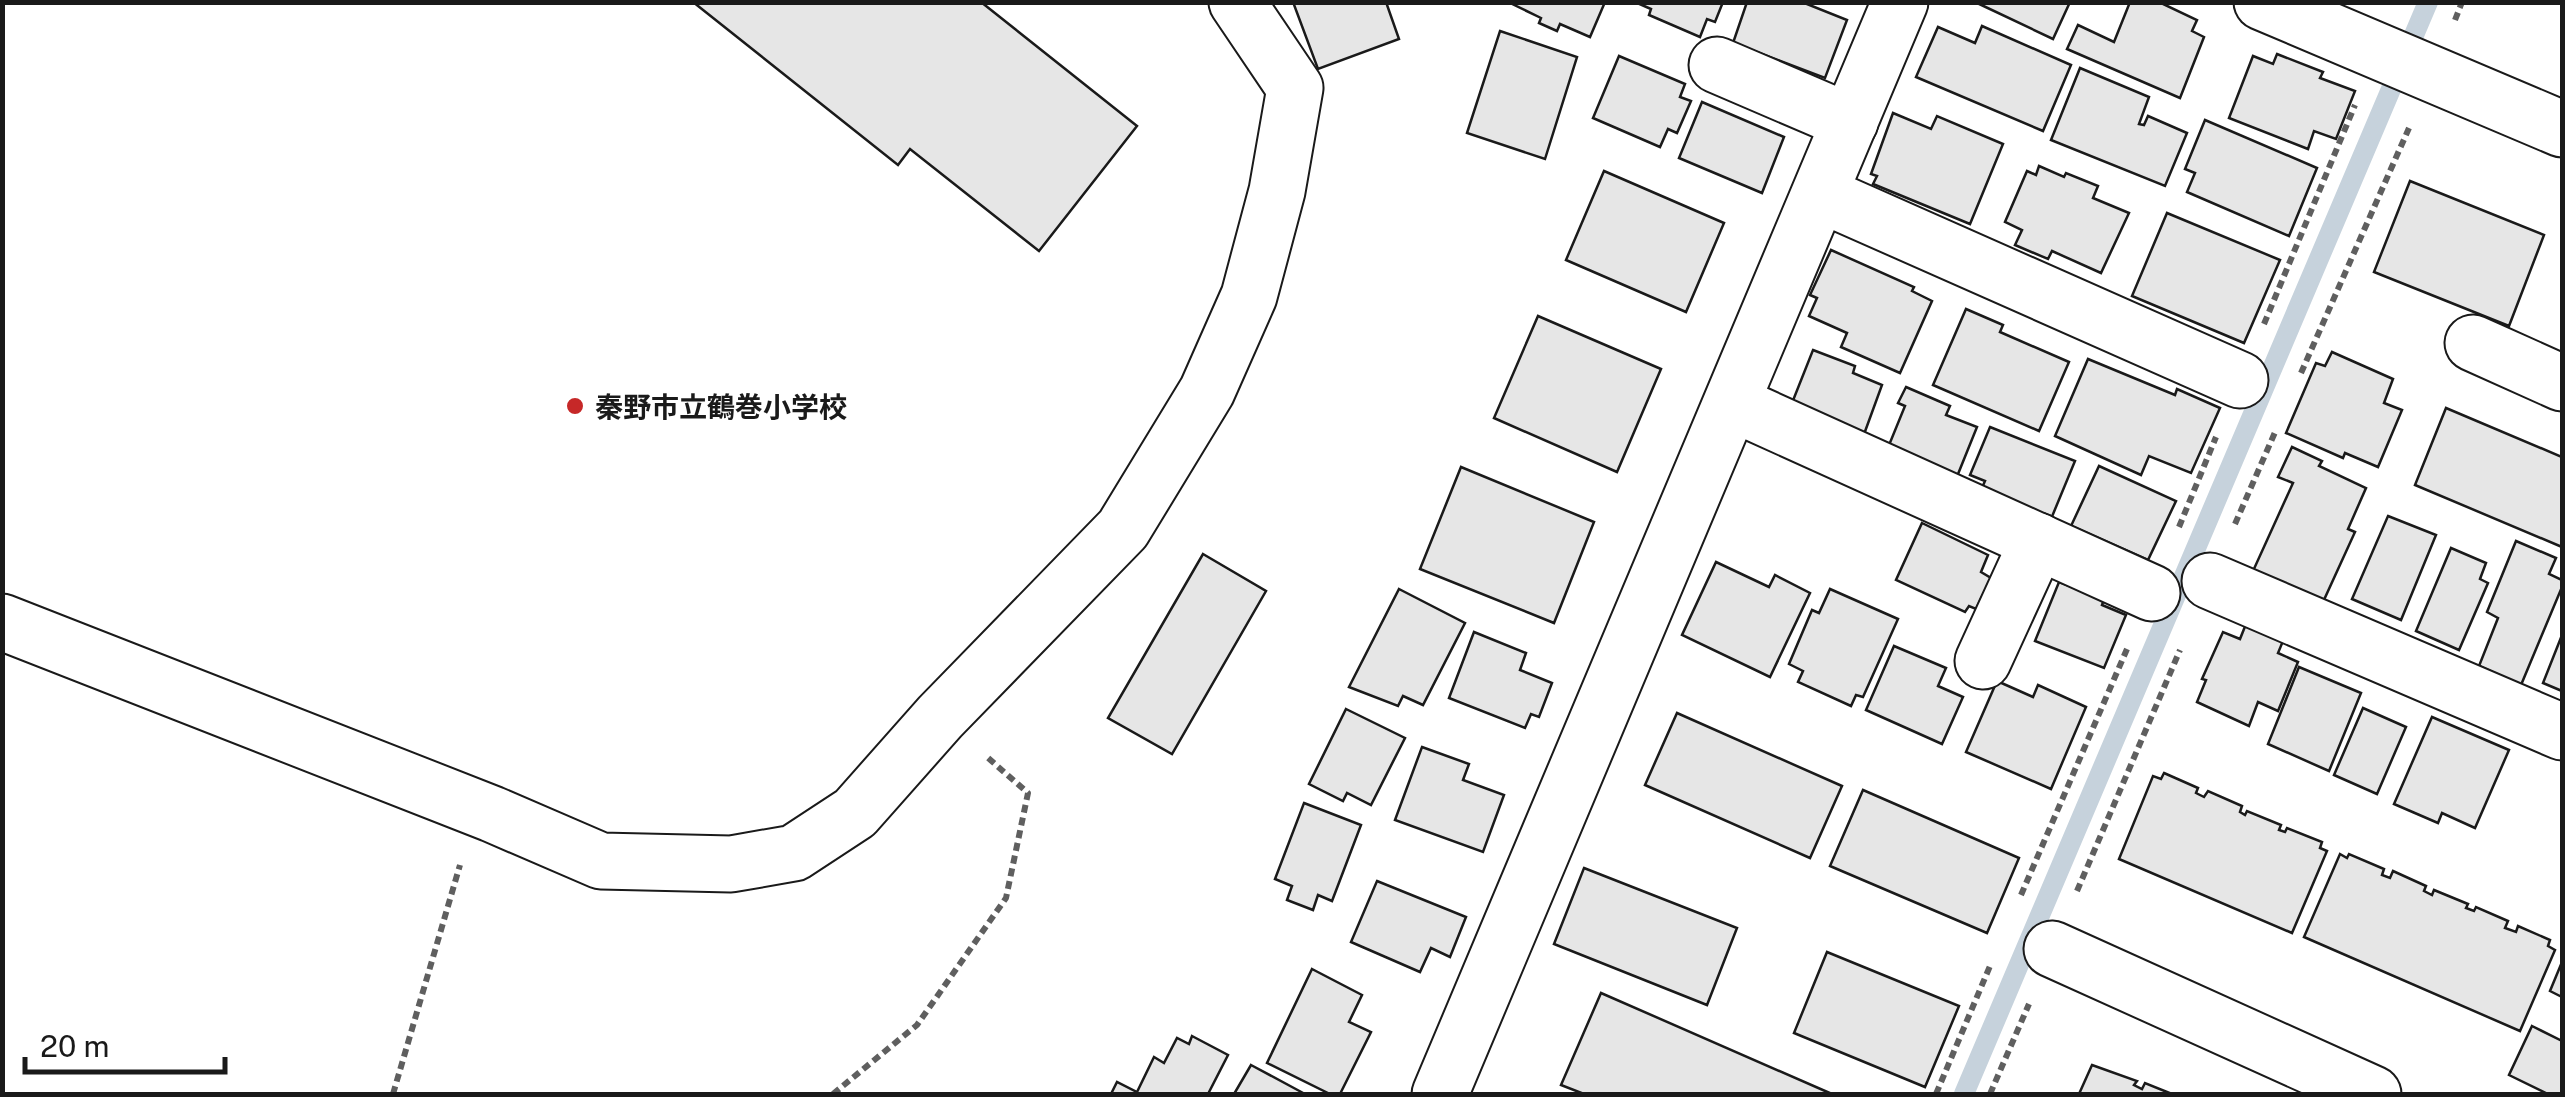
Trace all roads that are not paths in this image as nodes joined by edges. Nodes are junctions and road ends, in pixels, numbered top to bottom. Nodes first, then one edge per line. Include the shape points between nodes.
1 (1236, 2) edge
2 (1900, 2) edge
3 (2262, 2) edge
4 (1716, 65) dead end
5 (1850, 122) junction
6 (2562, 129) edge
7 (1820, 194) junction
8 (2472, 344) dead end
9 (2240, 380) dead end
10 (2562, 383) edge
11 (1732, 403) junction
12 (2038, 541) junction
13 (2210, 582) dead end
14 (2152, 592) dead end
15 (2, 622) edge
16 (1983, 661) dead end
17 (2562, 732) edge
18 (2052, 949) dead end
19 (1447, 1092) edge
20 (2374, 1094) edge

1 - 15 street via 1295,88 1249,296 1207,391 1123,529 855,813 794,853 731,864 601,861
2 - 5 street
3 - 6 street
4 - 5 street
5 - 7 street
7 - 9 street
7 - 11 street
8 - 10 street
11 - 12 street
11 - 19 street
12 - 14 street
12 - 16 street
13 - 17 street
18 - 20 street

